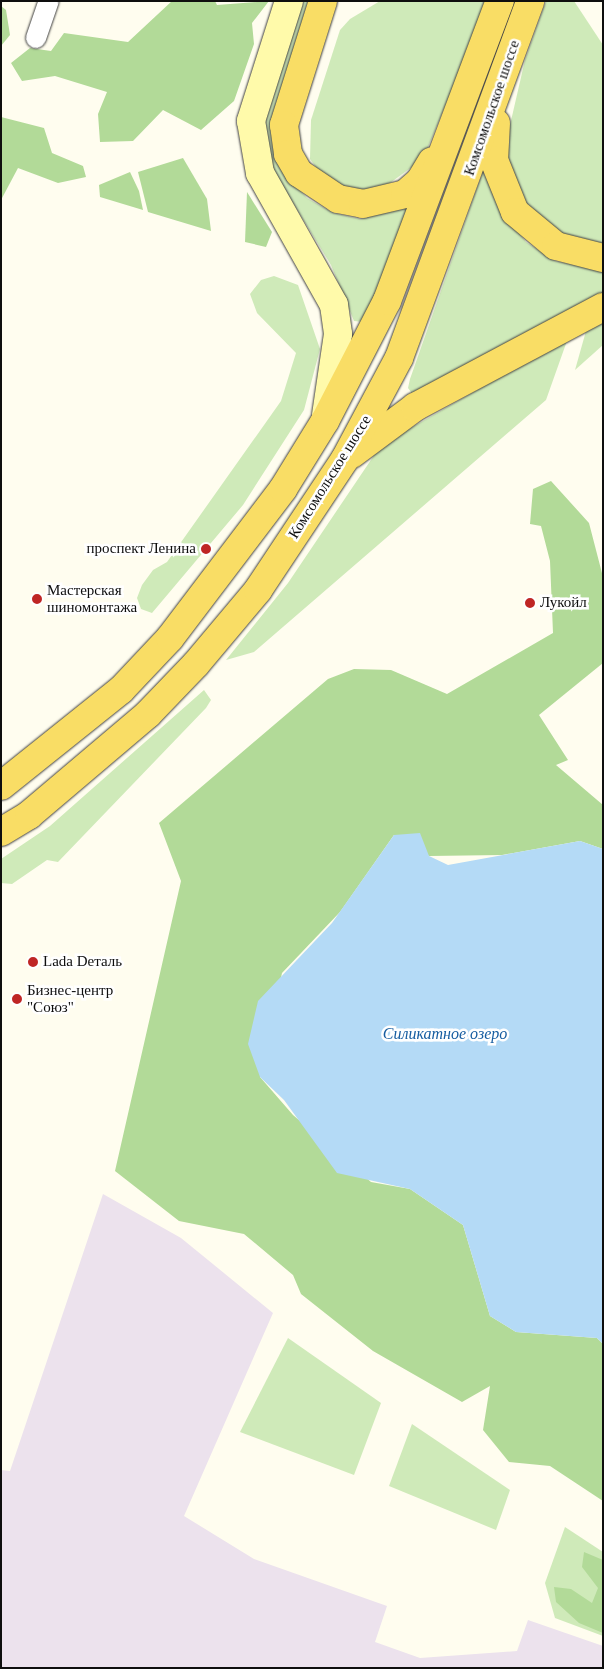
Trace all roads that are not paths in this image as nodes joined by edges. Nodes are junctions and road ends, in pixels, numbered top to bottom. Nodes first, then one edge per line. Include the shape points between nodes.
1 (49, 1) edge
2 (289, 1) edge
3 (323, 1) edge
4 (500, 1) edge
5 (530, 1) edge
6 (36, 38) dead end
7 (498, 93) junction
8 (461, 112) junction
9 (603, 258) edge
10 (603, 307) edge
11 (326, 421) junction
12 (344, 459) junction
13 (1, 786) edge
14 (1, 832) edge

1 - 6 street
2 - 11 main road via 252,121 260,173 334,305 338,334
3 - 8 main road via 284,125 288,154 298,173 316,188 338,200 363,204 405,194 420,181
4 - 8 main road, Комсомольское шоссе
5 - 7 main road, Комсомольское шоссе
7 - 9 main road via 494,160 504,194 515,212 556,246
7 - 12 main road, Комсомольское шоссе via 399,358
8 - 11 main road, Комсомольское шоссе via 387,301
10 - 12 main road via 415,407
11 - 13 main road, Комсомольское шоссе via 233,560 170,638 121,690
12 - 14 main road, Комсомольское шоссе via 258,590 196,664 148,714 29,815

